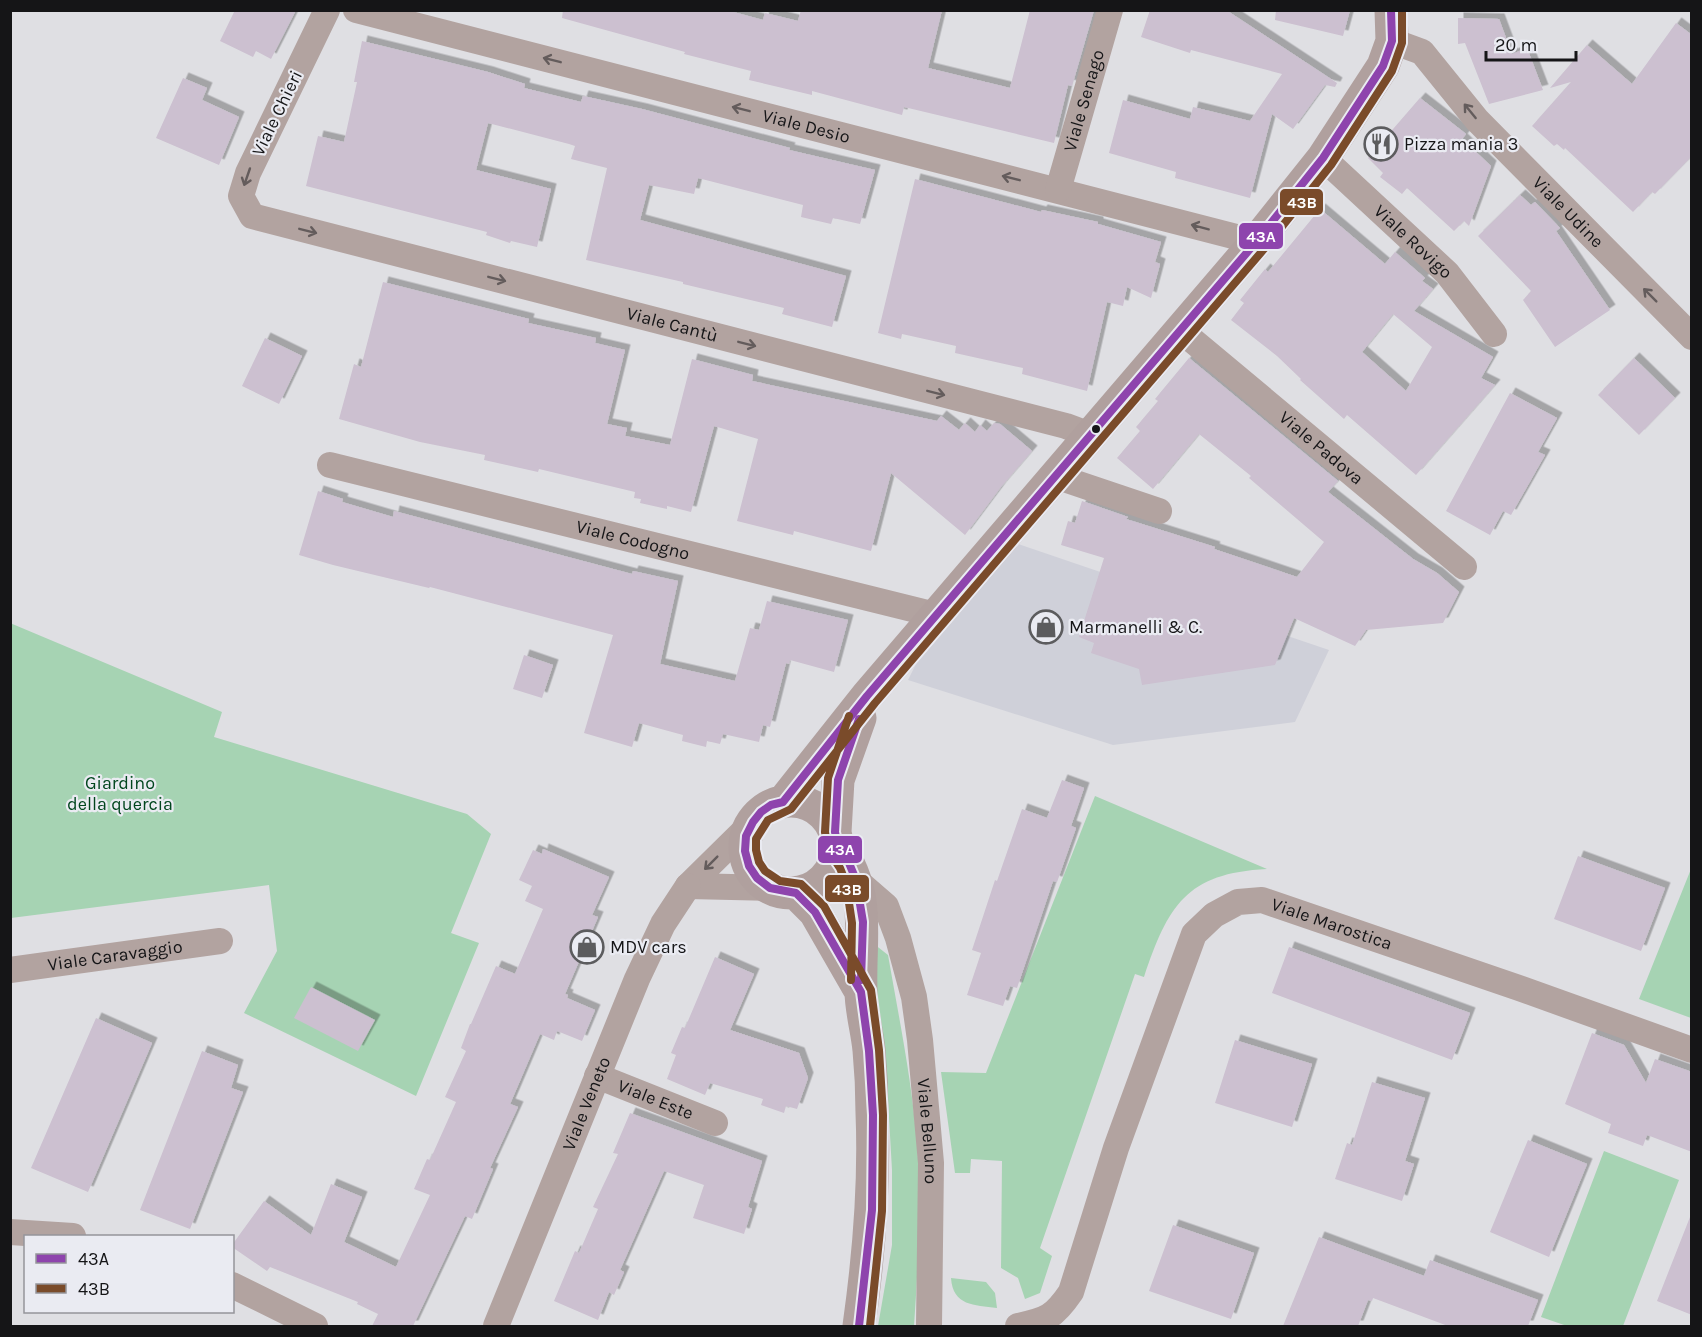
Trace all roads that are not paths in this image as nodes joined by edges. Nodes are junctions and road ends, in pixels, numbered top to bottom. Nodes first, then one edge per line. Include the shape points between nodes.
1 (327, 10) edge
2 (356, 10) edge
3 (1110, 10) edge
4 (1392, 26) edge
5 (1323, 158) junction
6 (1058, 190) junction
7 (252, 216) joint
8 (1256, 242) junction
9 (1180, 330) junction
10 (1494, 334) dead end
11 (1692, 337) edge
12 (1090, 435) junction
13 (330, 465) dead end
14 (1054, 476) junction
15 (1159, 511) dead end
16 (1464, 567) dead end
17 (936, 615) junction
18 (867, 696) junction
19 (783, 802) junction
20 (753, 822) junction
21 (837, 839) junction
22 (856, 880) junction
23 (688, 886) junction
24 (793, 897) junction
25 (863, 922) junction
26 (898, 938) junction
27 (220, 941) dead end
28 (10, 970) edge
29 (861, 992) junction
30 (1692, 1050) edge
31 (597, 1076) junction
32 (715, 1123) dead end
33 (10, 1232) edge
34 (57, 1235) edge
35 (234, 1286) edge
36 (315, 1326) edge
37 (496, 1326) edge
38 (859, 1326) edge
39 (929, 1326) edge
40 (1018, 1326) edge

1 -> 7 street, Viale Chieri via 248,173 241,196
6 -> 2 street, Viale Desio
3 - 6 street, Viale Senago
4 - 5 main road via 1383,66
11 -> 4 street, Viale Udine via 1477,120 1422,52
5 - 8 main road
5 - 10 street, Viale Rovigo via 1447,273
8 -> 6 street, Viale Desio
7 -> 12 street, Viale Cantù
8 - 9 main road
9 - 12 main road
9 - 16 street, Viale Padova
12 - 14 main road
13 - 17 street, Viale Codogno
14 - 15 street
14 - 17 main road
17 - 18 main road
18 - 19 main road
18 - 21 main road via 838,780
19 - 20 main road via 771,805
19 - 21 main road via 815,807 824,814
20 -> 23 street, Viale Veneto
20 - 24 main road via 746,836 749,866 757,878
21 - 22 main road
21 - 24 main road via 836,860 830,872 821,882
22 - 25 main road
22 - 26 street, Viale Belluno via 886,906
23 - 24 street
23 - 31 street, Viale Veneto via 663,924
24 - 25 main road
24 - 29 main road
25 - 26 street
25 - 29 main road
26 - 39 street, Viale Belluno via 914,997 931,1164
27 - 28 street, Viale Caravaggio
29 - 38 main road via 873,1114 873,1198
30 - 40 street, Viale Marostica via 1262,900 1238,902 1214,915 1194,934 1116,1148 1071,1292 1045,1320
31 - 32 street, Viale Este
31 - 37 street, Viale Veneto
33 - 34 street
35 - 36 street

